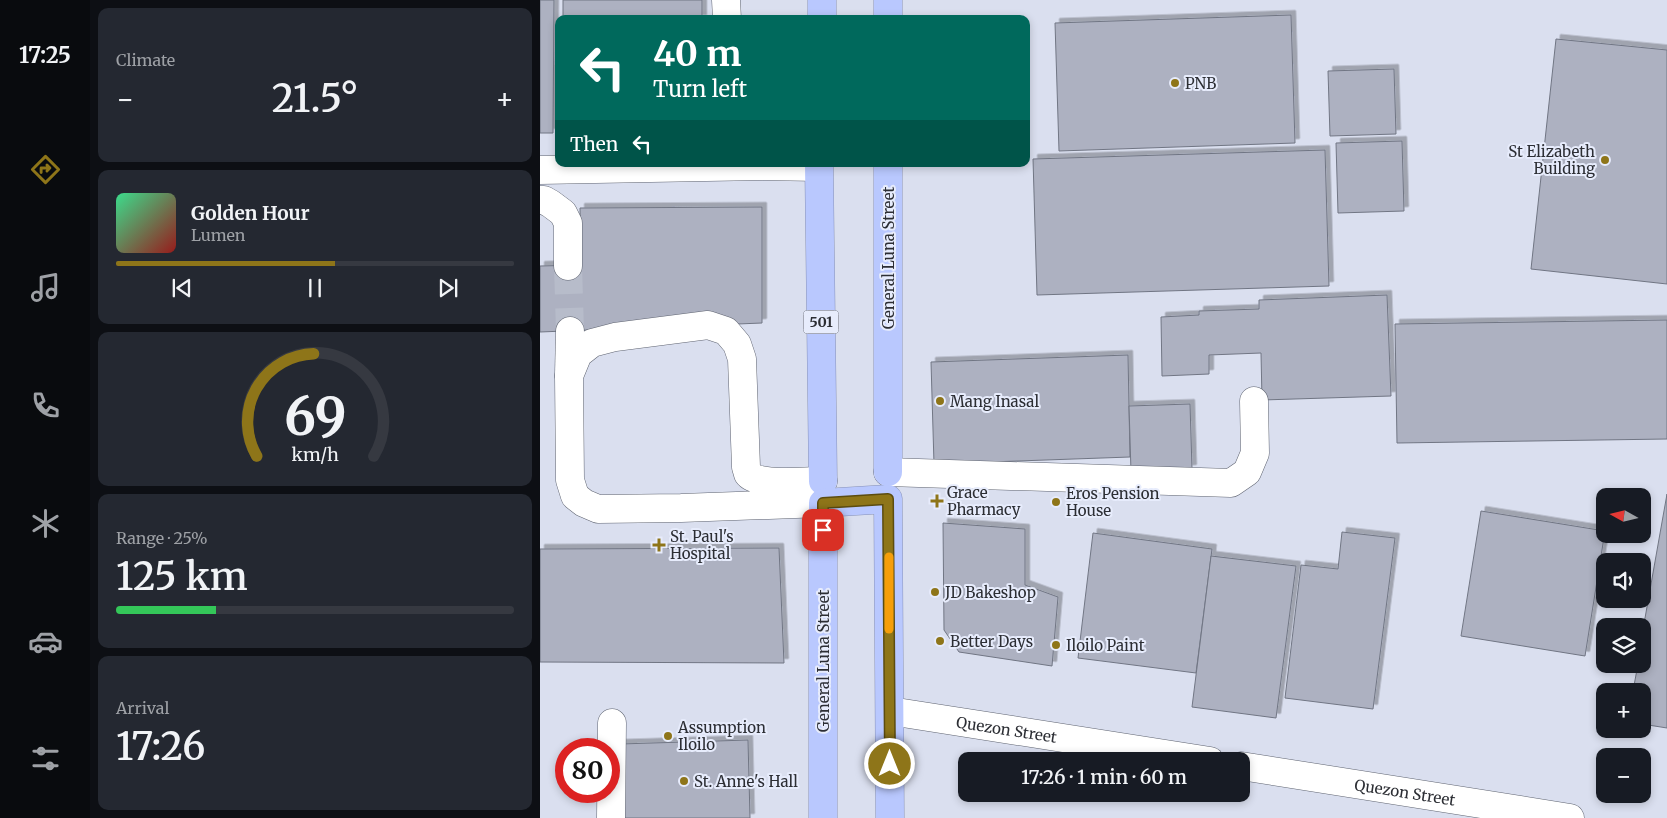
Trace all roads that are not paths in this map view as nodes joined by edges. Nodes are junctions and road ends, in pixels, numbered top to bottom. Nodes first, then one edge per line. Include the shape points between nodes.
1 (726, 0) edge
2 (822, 0) edge
3 (888, 0) edge
4 (726, 15) edge
5 (822, 15) edge
6 (888, 15) edge
7 (706, 167) edge
8 (818, 167) edge
9 (888, 167) edge
10 (540, 170) edge
11 (540, 200) edge
12 (568, 266) tunnel mouth
13 (570, 331) tunnel mouth
14 (569, 376) junction
15 (1254, 401) dead end
16 (888, 472) joint
17 (823, 492) junction
18 (890, 711) junction
19 (612, 723) dead end
20 (1152, 752) edge
21 (1250, 767) edge
22 (611, 818) edge
23 (823, 818) edge
24 (890, 818) edge
25 (1570, 818) edge

1 - 4 street
2 - 5 highway
3 - 6 highway
7 - 10 street
8 - 17 highway, General Luna Street / 501
9 - 16 highway, General Luna Street
11 - 12 street via 563,213 568,223
13 - 14 street
14 - 17 street via 570,480 575,496 584,503 598,509 719,507
14 - 17 street via 578,354 592,343 708,325 726,331 737,344 742,359 748,474 753,478
15 - 16 street via 1255,454 1247,472 1231,483
17 - 18 highway via 888,499
17 - 23 highway, General Luna Street / 501
18 - 20 street, Quezon Street
18 - 24 highway
19 - 22 street
21 - 25 street, Quezon Street

